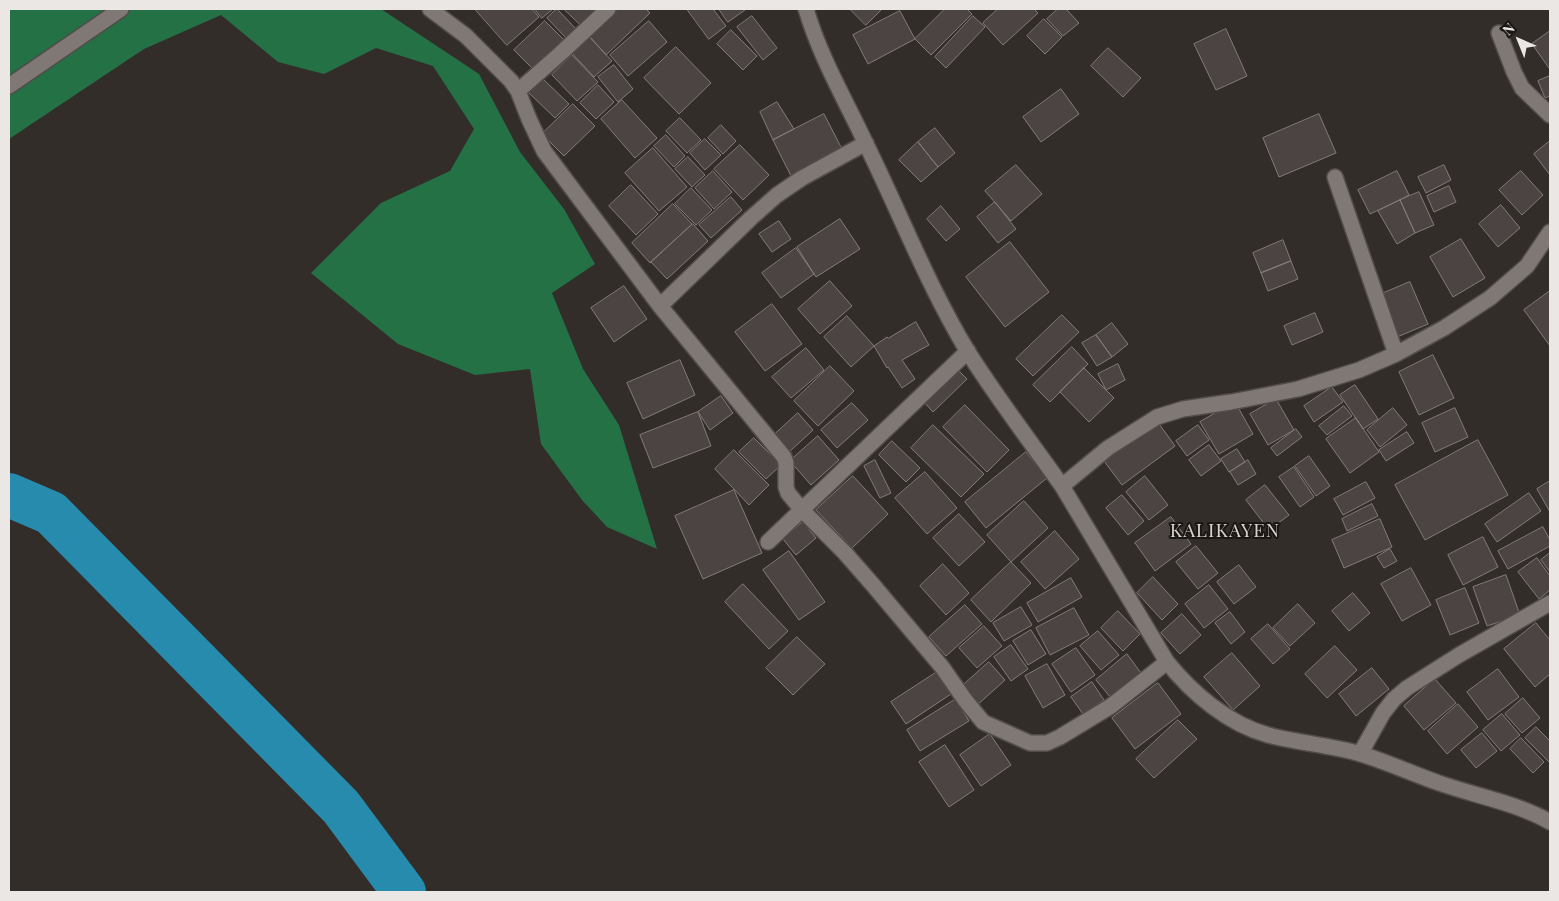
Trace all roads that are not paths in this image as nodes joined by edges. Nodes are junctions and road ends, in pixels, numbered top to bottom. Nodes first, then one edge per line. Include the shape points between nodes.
1 (121, 9) edge
2 (430, 9) edge
3 (608, 9) edge
4 (806, 9) edge
5 (1500, 33) dead end
6 (9, 86) edge
7 (518, 91) junction
8 (1550, 115) edge
9 (866, 142) junction
10 (1335, 176) dead end
11 (1550, 232) edge
12 (660, 306) junction
13 (968, 352) junction
14 (1396, 354) junction
15 (1062, 486) junction
16 (802, 510) junction
17 (768, 542) dead end
18 (1550, 603) edge
19 (1167, 662) junction
20 (1360, 754) junction
21 (1550, 822) edge

1 - 6 street
2 - 7 street via 466,36
3 - 7 street
4 - 9 street via 813,34
5 - 8 street via 1522,88
7 - 12 street via 544,151
9 - 12 street via 777,195
9 - 13 street
10 - 14 street
11 - 14 street via 1526,266 1490,298
12 - 16 street via 784,457 786,487
13 - 15 street
13 - 16 street
14 - 15 street via 1359,370 1298,389 1183,409 1157,417 1108,448
15 - 19 street
16 - 17 street
16 - 19 street via 879,592 942,667 974,713 983,722 1013,736 1030,743 1047,743 1060,737 1111,706
18 - 20 street via 1407,688 1383,713
19 - 20 street via 1198,694 1243,725 1266,734
20 - 21 street

